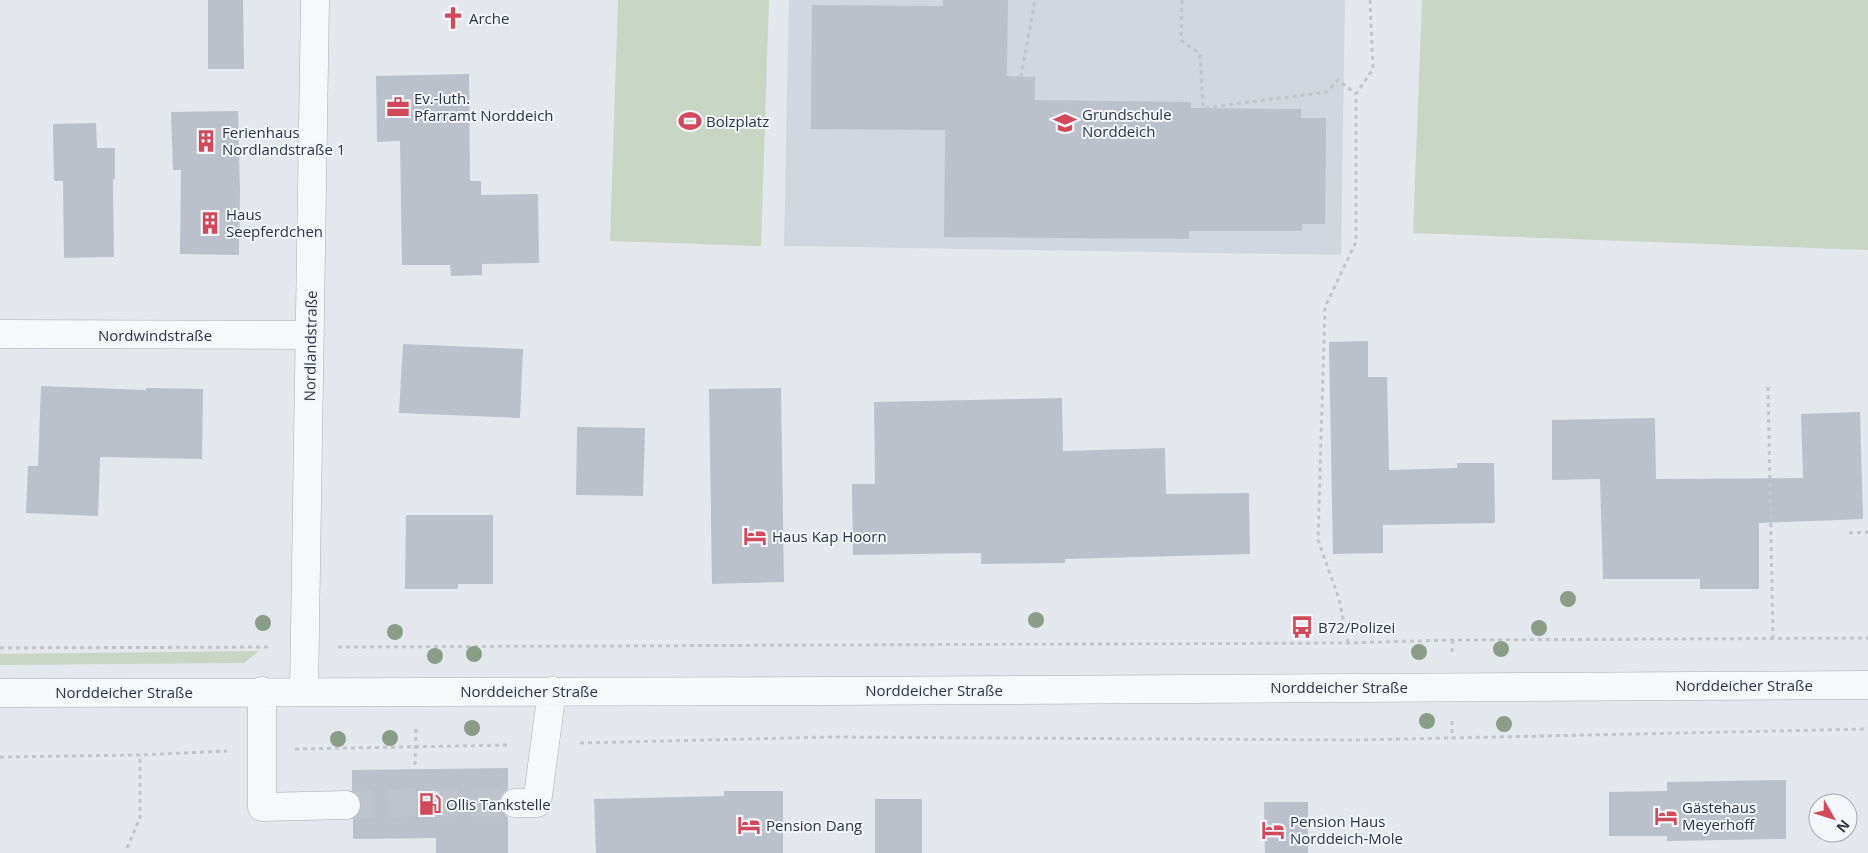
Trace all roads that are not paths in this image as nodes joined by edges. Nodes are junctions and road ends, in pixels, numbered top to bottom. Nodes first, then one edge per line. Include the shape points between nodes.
1 (314, 0) edge
2 (0, 334) edge
3 (310, 335) junction
4 (1868, 685) edge
5 (552, 691) junction
6 (262, 692) junction
7 (304, 692) junction
8 (0, 693) edge
9 (515, 803) tunnel mouth
10 (346, 805) tunnel mouth

1 - 3 street, Nordlandstraße
2 - 3 street, Nordwindstraße
3 - 7 street, Nordlandstraße
4 - 5 street, Norddeicher Straße
5 - 7 street, Norddeicher Straße
5 - 9 street via 537,803
6 - 7 street, Norddeicher Straße
6 - 8 street, Norddeicher Straße
6 - 10 street via 262,807

